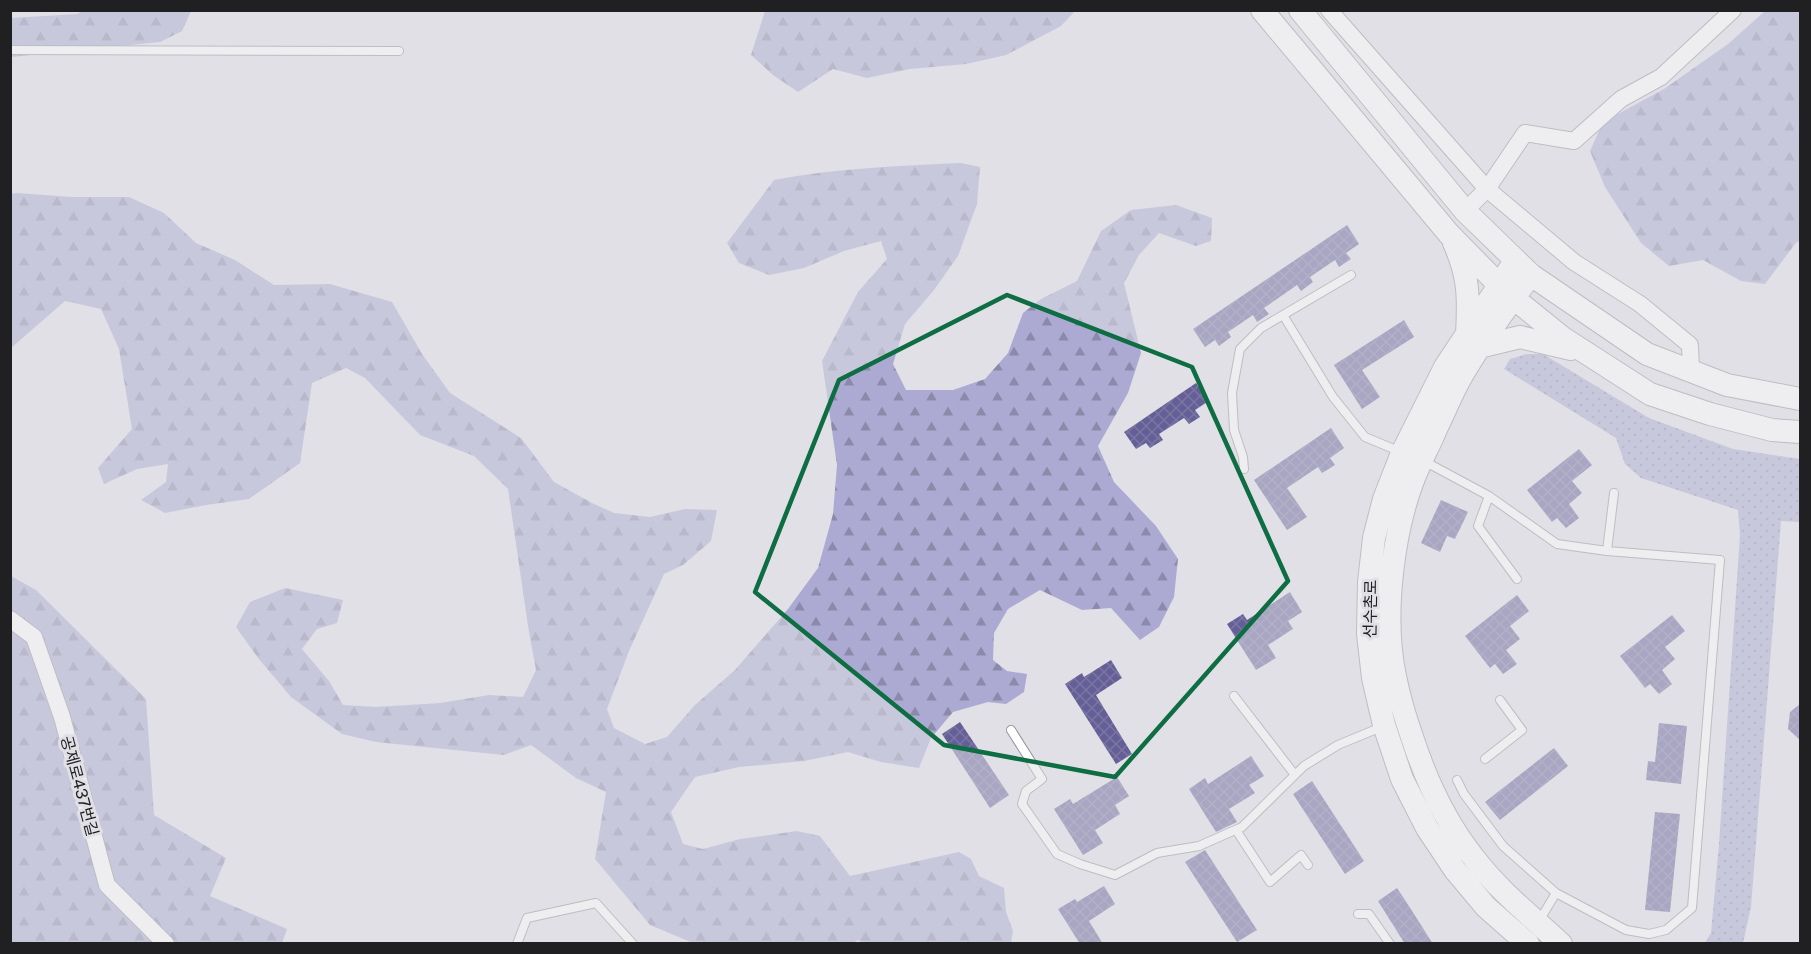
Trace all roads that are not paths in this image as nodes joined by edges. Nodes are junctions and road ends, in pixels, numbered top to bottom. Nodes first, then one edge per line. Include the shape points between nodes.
1 (1262, 10) edge
2 (1300, 10) edge
3 (1329, 10) edge
4 (1732, 10) edge
5 (10, 50) edge
6 (399, 51) dead end
7 (1487, 189) junction
8 (1465, 211) junction
9 (1449, 234) junction
10 (1523, 268) junction
11 (1351, 275) dead end
12 (1506, 292) junction
13 (1283, 315) junction
14 (1473, 341) junction
15 (1584, 352) junction
16 (1691, 371) junction
17 (1800, 399) edge
18 (1800, 432) edge
19 (1412, 456) junction
20 (1244, 469) dead end
21 (1614, 493) dead end
22 (1489, 496) junction
23 (1607, 551) junction
24 (1517, 579) dead end
25 (10, 619) edge
26 (1234, 696) dead end
27 (1500, 700) dead end
28 (1395, 722) junction
29 (1011, 730) dead end
30 (1485, 759) dead end
31 (1295, 775) junction
32 (1457, 780) dead end
33 (1236, 830) junction
34 (1308, 865) dead end
35 (1556, 893) junction
36 (1358, 914) dead end
37 (1529, 938) edge
38 (166, 944) edge
39 (517, 944) edge
40 (633, 944) edge
41 (1390, 944) edge
42 (1562, 944) edge

1 - 9 street
2 - 8 street
3 - 7 street
4 - 7 street via 1661,77 1621,99 1574,141 1526,133
5 - 6 lane
7 - 8 street
7 - 16 street via 1574,262 1640,304 1690,345
8 - 10 street
9 - 12 street
9 - 14 street via 1462,262
10 - 12 street, 선수촌로
10 - 16 street via 1647,354
11 - 13 lane
12 - 14 street, 선수촌로
12 - 15 street
13 - 19 lane via 1365,437
13 - 20 lane via 1261,328 1240,349 1232,393 1234,430
14 - 15 street via 1520,337
14 - 19 street, 선수촌로 via 1462,374
15 - 18 street via 1650,394 1772,430
16 - 17 street via 1727,385
19 - 22 lane
19 - 28 street, 선수촌로 via 1392,583 1390,633
21 - 23 lane
22 - 23 lane via 1557,544
22 - 24 lane via 1478,526
23 - 35 lane via 1720,560 1692,908 1666,930 1649,934 1626,930
25 - 38 street, 공제로437번길 via 34,637 62,717 107,885
26 - 31 lane
27 - 30 lane via 1522,730
28 - 31 lane via 1338,745
28 - 37 street, 선수촌로 via 1447,817 1472,857 1502,891
29 - 33 lane via 1042,779 1026,791 1022,804 1058,854 1072,861 1115,875 1157,853 1199,846
31 - 33 lane
32 - 35 lane via 1503,846
33 - 34 lane via 1270,882 1301,855
35 - 37 lane
36 - 41 lane via 1369,914
37 - 42 street, 선수촌로
39 - 40 lane via 527,918 596,903

